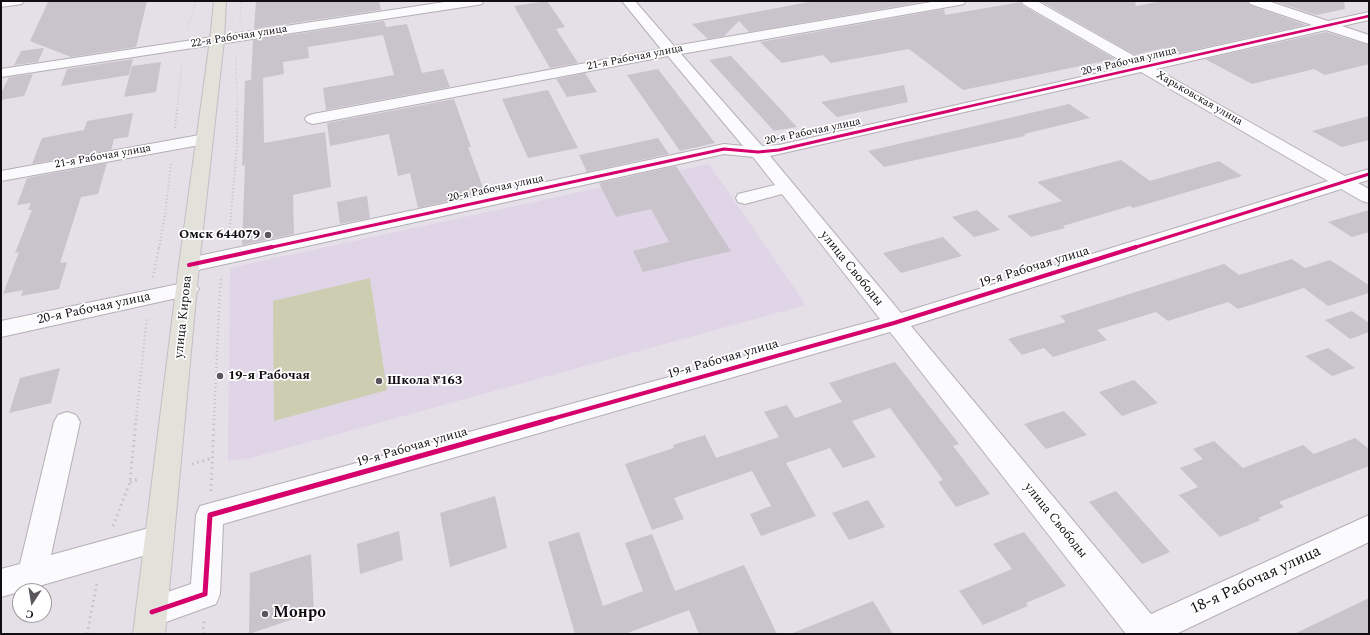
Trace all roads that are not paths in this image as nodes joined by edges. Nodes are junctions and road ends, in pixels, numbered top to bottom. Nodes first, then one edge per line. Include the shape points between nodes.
1 (18, 1) edge
2 (220, 1) edge
3 (477, 1) edge
4 (628, 1) edge
5 (959, 1) edge
6 (1028, 1) edge
7 (1255, 1) edge
8 (1, 3) edge
9 (1369, 16) edge
10 (1329, 25) junction
11 (217, 40) junction
12 (1369, 40) edge
13 (671, 51) junction
14 (1144, 68) junction
15 (1, 73) edge
16 (313, 119) dead end
17 (205, 138) junction
18 (758, 152) junction
19 (1369, 174) edge
20 (1, 176) edge
21 (1342, 182) junction
22 (786, 188) junction
23 (1369, 197) edge
24 (745, 198) dead end
25 (189, 265) junction
26 (188, 289) junction
27 (894, 323) junction
28 (1, 329) edge
29 (67, 422) dead end
30 (1369, 528) edge
31 (160, 538) junction
32 (32, 575) junction
33 (1, 583) edge
34 (150, 623) edge
35 (1145, 634) edge

1 - 8 street
2 - 11 main road, улица Кирова
3 - 11 street, 22-я Рабочая улица
4 - 13 street, улица Свободы
5 - 13 street, 21-я Рабочая улица
6 - 14 street, Харьковская улица
7 - 10 street
9 - 10 street, 20-я Рабочая улица
10 - 12 street
10 - 14 street, 20-я Рабочая улица
11 - 15 street, 22-я Рабочая улица
11 - 17 main road, улица Кирова
13 - 16 street, 21-я Рабочая улица
13 - 18 street, улица Свободы
14 - 18 street, 20-я Рабочая улица via 779,150
14 - 21 street, Харьковская улица
17 - 20 street, 21-я Рабочая улица
17 - 25 main road, улица Кирова
18 - 22 street, улица Свободы
18 - 25 street, 20-я Рабочая улица via 724,149
19 - 21 street, 19-я Рабочая улица
21 - 23 street, Харьковская улица
21 - 27 street, 19-я Рабочая улица
22 - 24 street
22 - 27 street, улица Свободы
25 - 26 main road, улица Кирова
26 - 28 street, 20-я Рабочая улица
26 - 31 main road, улица Кирова
27 - 34 street, 19-я Рабочая улица via 210,515 205,594
27 - 35 street, улица Свободы
29 - 32 street
30 - 35 street, 18-я Рабочая улица
31 - 32 street
31 - 34 main road, улица Кирова
32 - 33 street

